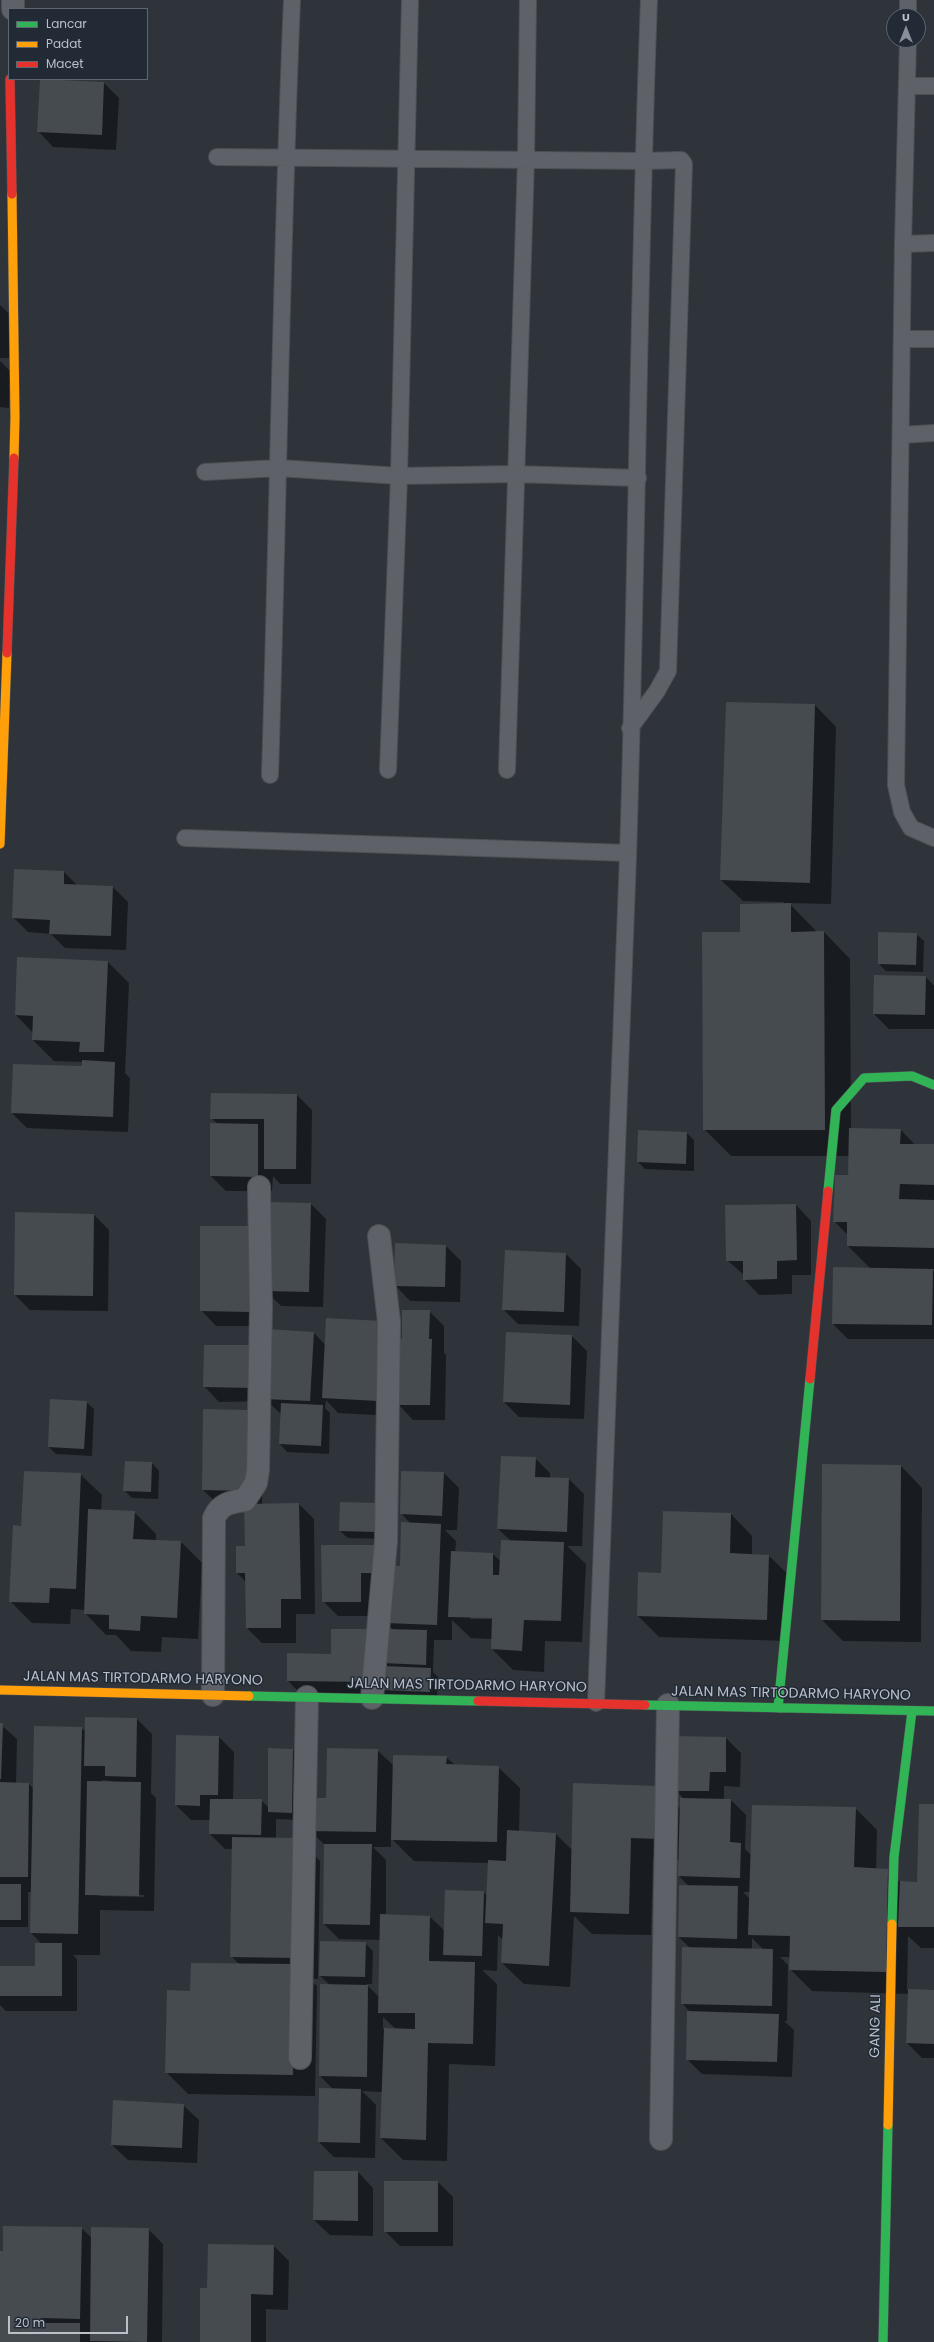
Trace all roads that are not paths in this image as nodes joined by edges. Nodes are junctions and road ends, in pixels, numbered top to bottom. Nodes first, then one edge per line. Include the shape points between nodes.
1 (292, 0) edge
2 (410, 0) edge
3 (528, 0) edge
4 (649, 0) edge
5 (908, 48) edge
6 (10, 80) edge
7 (908, 86) junction
8 (934, 86) edge
9 (217, 157) dead end
10 (285, 158) junction
11 (406, 158) junction
12 (526, 159) junction
13 (643, 161) junction
14 (934, 243) edge
15 (903, 244) junction
16 (903, 339) junction
17 (934, 339) edge
18 (934, 433) edge
19 (901, 435) junction
20 (280, 468) junction
21 (205, 472) dead end
22 (514, 474) junction
23 (399, 476) junction
24 (638, 478) junction
25 (630, 728) junction
26 (388, 770) dead end
27 (506, 770) dead end
28 (270, 775) dead end
29 (185, 838) dead end
30 (934, 838) edge
31 (0, 844) edge
32 (628, 853) junction
33 (934, 1085) edge
34 (259, 1187) dead end
35 (379, 1236) dead end
36 (0, 1690) edge
37 (213, 1695) junction
38 (307, 1697) junction
39 (372, 1698) junction
40 (596, 1704) junction
41 (668, 1705) junction
42 (778, 1708) junction
43 (912, 1711) junction
44 (934, 1711) edge
45 (300, 2058) dead end
46 (661, 2139) dead end
47 (883, 2342) edge

1 - 10 lane
2 - 11 lane
3 - 12 lane
4 - 13 lane
5 - 7 lane
6 - 31 street via 15,418
7 - 8 lane
7 - 15 lane
9 - 10 lane
10 - 11 lane
10 - 20 lane
11 - 12 lane
11 - 23 lane
12 - 13 lane
12 - 22 lane
13 - 24 lane
13 - 25 lane via 674,159 684,164 668,671
14 - 15 lane
15 - 16 lane
16 - 17 lane
16 - 19 lane
18 - 19 lane
19 - 30 lane via 896,785 902,812 911,828
20 - 21 lane
20 - 23 lane
20 - 28 lane
22 - 23 lane
22 - 24 lane
22 - 27 lane
23 - 26 lane
24 - 25 lane
25 - 32 lane
29 - 32 lane
32 - 40 lane
33 - 42 street via 912,1076 864,1078 836,1110
34 - 37 street via 261,1308 258,1470 256,1483 245,1500 226,1503 217,1511 214,1518
35 - 39 street via 389,1322 386,1541
36 - 37 street, JALAN MAS TIRTODARMO HARYONO
37 - 38 street, JALAN MAS TIRTODARMO HARYONO
38 - 39 street, JALAN MAS TIRTODARMO HARYONO
38 - 45 street
39 - 40 street, JALAN MAS TIRTODARMO HARYONO
40 - 41 street, JALAN MAS TIRTODARMO HARYONO
41 - 42 street, JALAN MAS TIRTODARMO HARYONO
41 - 46 street
42 - 43 street, JALAN MAS TIRTODARMO HARYONO
43 - 44 street, JALAN MAS TIRTODARMO HARYONO
43 - 47 street, GANG ALI via 894,1857

